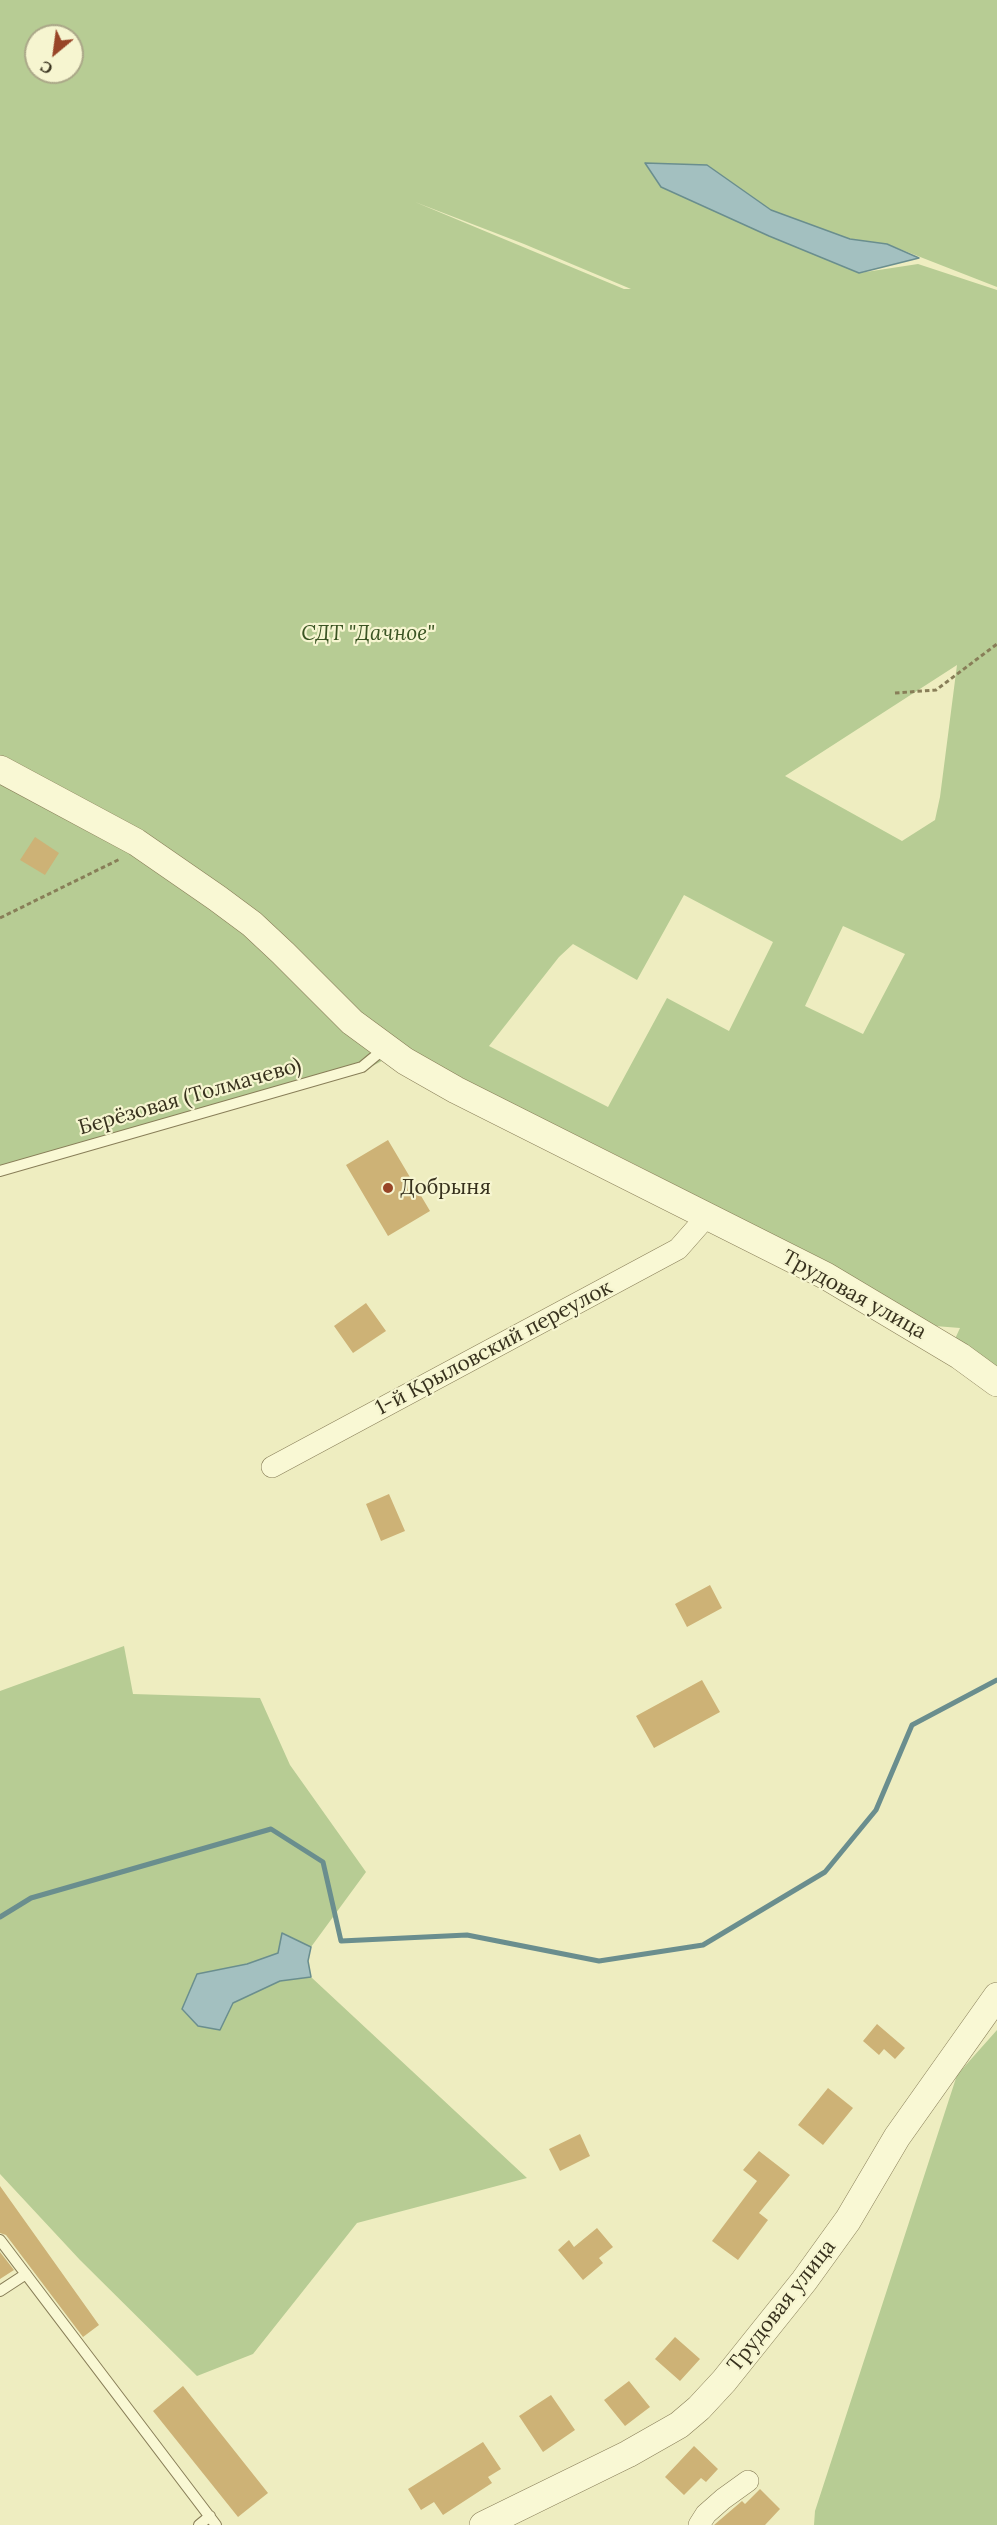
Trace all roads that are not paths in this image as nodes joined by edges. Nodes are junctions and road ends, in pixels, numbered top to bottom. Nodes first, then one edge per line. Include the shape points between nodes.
1 (0, 769) edge
2 (385, 1048) junction
3 (0, 1171) edge
4 (707, 1216) junction
5 (997, 1383) edge
6 (272, 1467) dead end
7 (997, 1996) edge
8 (0, 2240) edge
9 (26, 2274) junction
10 (0, 2291) edge
11 (748, 2481) dead end
12 (213, 2521) edge
13 (199, 2525) edge
14 (483, 2525) edge
15 (699, 2525) edge

1 - 2 street, Трудовая улица via 134,841 252,924 352,1022
2 - 3 lane, Берёзовая (Толмачево) via 362,1067
2 - 4 street, Трудовая улица via 456,1090
4 - 5 street, Трудовая улица via 826,1276 960,1356
4 - 6 street, 1-й Крыловский переулок via 678,1250
7 - 14 street, Трудовая улица via 897,2137 848,2220 804,2281 699,2408 679,2425 628,2454
8 - 9 lane
9 - 10 lane
9 - 12 lane
11 - 15 street via 706,2514
12 - 13 lane

